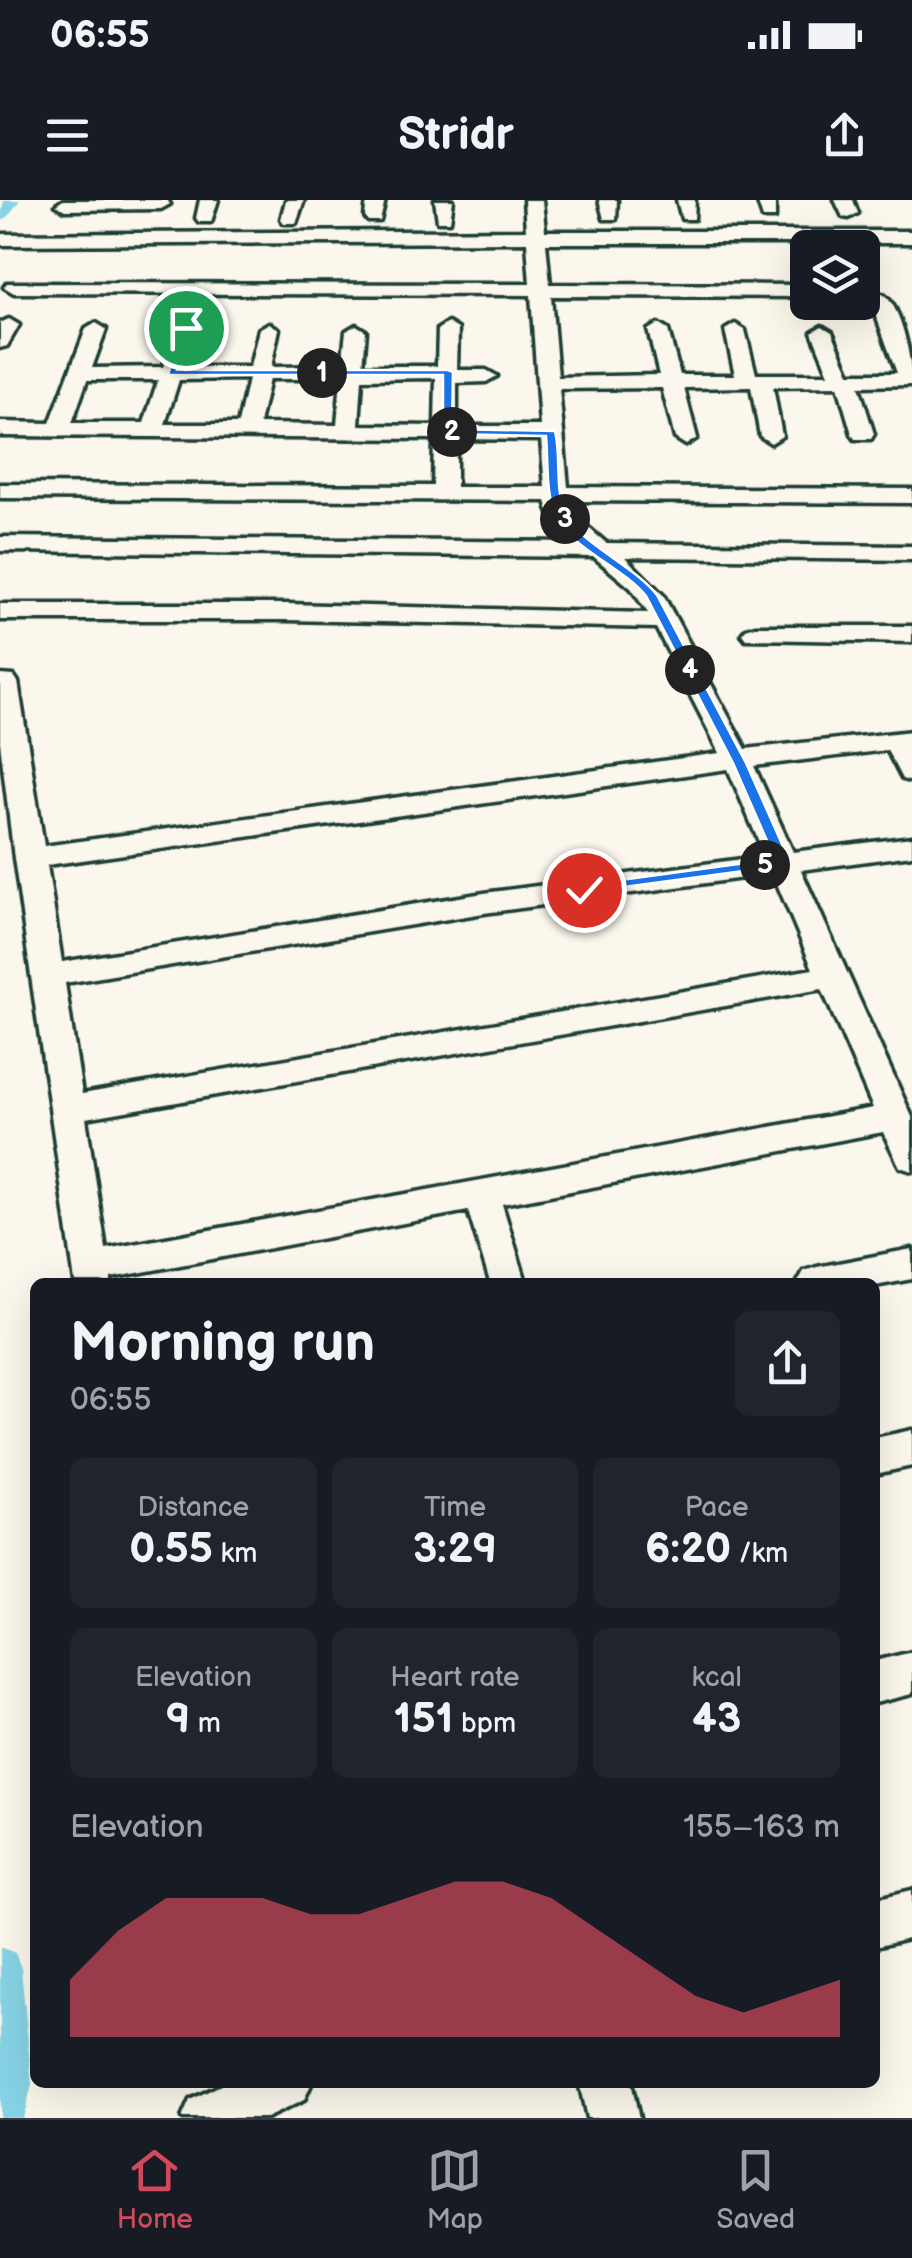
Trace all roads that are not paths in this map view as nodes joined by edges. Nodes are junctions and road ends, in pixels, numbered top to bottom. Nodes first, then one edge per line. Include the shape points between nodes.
1 (295, 200) edge
2 (533, 200) edge
3 (162, 204) dead end
4 (64, 206) edge
5 (290, 220) dead end
6 (438, 227) edge
7 (536, 237) junction
8 (912, 237) edge
9 (1, 239) edge
10 (232, 239) junction
11 (327, 256) junction
12 (14, 287) dead end
13 (540, 290) junction
14 (790, 291) edge
15 (880, 294) edge
16 (249, 310) dead end
17 (288, 310) dead end
18 (327, 310) dead end
19 (102, 316) dead end
20 (184, 316) dead end
21 (448, 328) dead end
22 (268, 329) dead end
23 (658, 330) dead end
24 (735, 330) dead end
25 (356, 331) dead end
26 (822, 332) dead end
27 (259, 372) junction
28 (172, 373) junction
29 (352, 373) junction
30 (79, 374) junction
31 (448, 374) junction
32 (486, 376) dead end
33 (845, 380) junction
34 (911, 380) edge
35 (673, 381) junction
36 (754, 381) junction
37 (546, 383) junction
38 (0, 430) edge
39 (58, 430) junction
40 (152, 431) junction
41 (246, 431) junction
42 (347, 432) junction
43 (447, 432) junction
44 (551, 433) junction
45 (863, 434) dead end
46 (771, 436) dead end
47 (686, 438) dead end
48 (0, 491) edge
49 (444, 494) junction
50 (557, 494) junction
51 (912, 496) edge
52 (35, 534) junction
53 (290, 537) junction
54 (0, 544) edge
55 (605, 553) junction
56 (912, 554) edge
57 (28, 572) dead end
58 (283, 576) dead end
59 (0, 612) edge
60 (665, 621) junction
61 (754, 634) dead end
62 (912, 634) edge
63 (6, 682) dead end
64 (904, 740) edge
65 (737, 758) junction
66 (912, 773) edge
67 (912, 846) edge
68 (30, 858) junction
69 (784, 862) junction
70 (47, 974) junction
71 (835, 976) junction
72 (897, 1098) edge
73 (67, 1109) junction
74 (912, 1158) edge
75 (480, 1193) junction
76 (912, 1264) edge
77 (92, 1275) edge
78 (507, 1278) edge
79 (838, 1278) edge
80 (912, 1448) edge
81 (880, 1455) edge
82 (912, 1673) edge
83 (880, 1681) edge
84 (912, 1914) edge
85 (880, 1923) edge
86 (266, 2088) edge
87 (606, 2088) edge
88 (211, 2104) edge
89 (613, 2118) edge

1 - 5 street
2 - 7 street
3 - 4 street
6 - 7 street
6 - 11 street
7 - 8 street
7 - 13 street
9 - 10 street
10 - 11 street
10 - 11 street via 226,266 235,272
11 - 12 street
11 - 13 street
13 - 14 street
13 - 18 street
13 - 37 street
15 - 34 street
16 - 17 street
19 - 30 street
20 - 28 street
21 - 31 street
22 - 27 street
23 - 35 street
24 - 36 street
25 - 29 street
26 - 33 street
27 - 28 street
27 - 29 street
27 - 41 street
28 - 30 street
28 - 40 street
29 - 31 street
29 - 42 street
30 - 39 street
31 - 32 street
31 - 43 street
33 - 34 street
33 - 36 street
33 - 45 street
35 - 36 street
35 - 37 street
35 - 47 street
36 - 46 street
37 - 44 street
38 - 39 street
39 - 40 street
40 - 41 street
41 - 42 street
42 - 43 street
43 - 44 street
43 - 49 street
44 - 50 street
48 - 49 street
49 - 50 street
50 - 51 street
50 - 55 street via 558,509 574,532
52 - 53 street
52 - 54 street
52 - 57 street
53 - 55 street
53 - 58 street
55 - 56 street
55 - 60 street via 636,576
59 - 60 street
60 - 65 street
61 - 62 street
63 - 68 street
64 - 65 street
64 - 66 street
65 - 68 street
65 - 69 street
67 - 69 street
68 - 70 street
69 - 70 street
69 - 71 street
70 - 73 street
71 - 72 street
71 - 73 street
72 - 74 street
72 - 75 street
73 - 77 street
75 - 77 street
75 - 78 street
76 - 79 street
80 - 81 street
82 - 83 street
84 - 85 street
86 - 88 street
87 - 89 street

